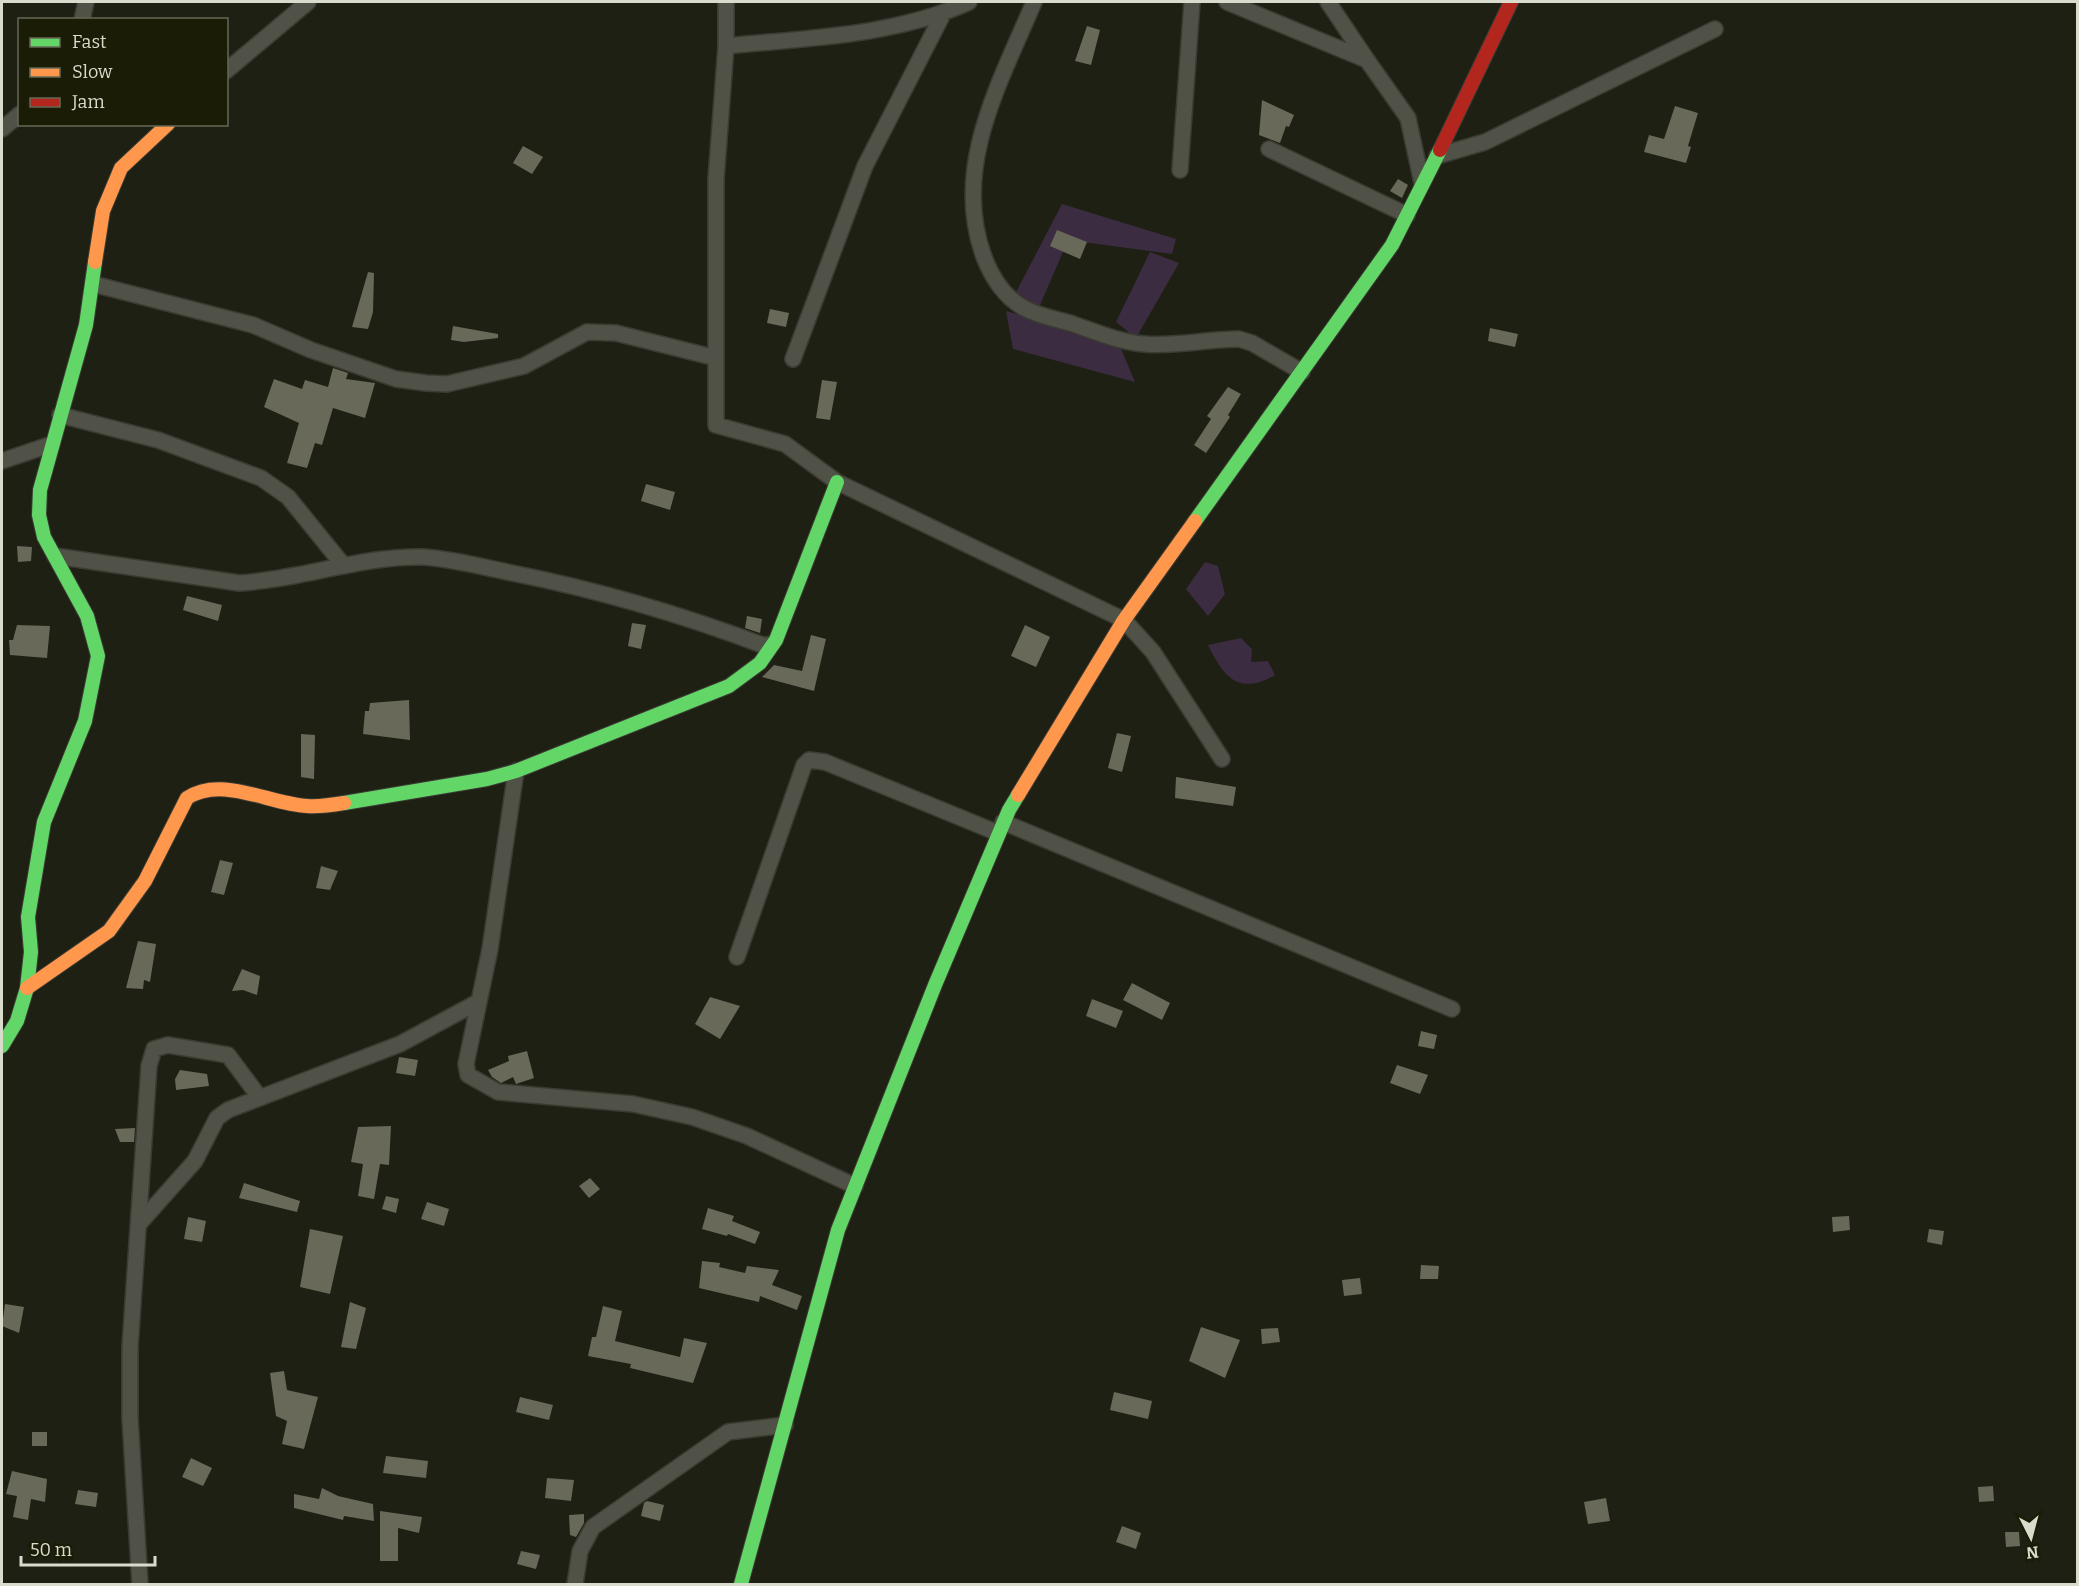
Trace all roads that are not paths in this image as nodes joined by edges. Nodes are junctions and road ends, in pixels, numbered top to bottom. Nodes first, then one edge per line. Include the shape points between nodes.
1 (86, 2) edge
2 (308, 2) edge
3 (726, 2) edge
4 (969, 2) edge
5 (1034, 2) edge
6 (1192, 2) edge
7 (1227, 2) edge
8 (1328, 2) edge
9 (1511, 2) edge
10 (943, 14) junction
11 (82, 18) edge
12 (1715, 28) dead end
13 (726, 46) junction
14 (1367, 60) junction
15 (228, 69) edge
16 (18, 116) edge
17 (166, 126) edge
18 (2, 129) edge
19 (1269, 148) dead end
20 (1437, 156) junction
21 (1180, 170) dead end
22 (1422, 183) junction
23 (1407, 215) junction
24 (93, 284) junction
25 (716, 358) junction
26 (793, 359) dead end
27 (1302, 372) junction
28 (60, 415) junction
29 (52, 444) junction
30 (2, 461) edge
31 (837, 482) junction
32 (55, 556) junction
33 (344, 566) junction
34 (1124, 620) junction
35 (771, 644) junction
36 (1222, 759) dead end
37 (516, 771) junction
38 (1001, 828) junction
39 (737, 957) dead end
40 (27, 988) junction
41 (478, 1002) junction
42 (1452, 1009) dead end
43 (2, 1046) edge
44 (260, 1098) junction
45 (855, 1186) junction
46 (138, 1225) junction
47 (785, 1425) junction
48 (140, 1584) edge
49 (574, 1584) edge
50 (741, 1584) edge

1 - 11 street
2 - 15 street
3 - 13 street
4 - 10 street
5 - 27 street via 993,99 974,170 971,201 976,236 990,273 1007,295 1026,309 1127,342 1239,339
6 - 21 street
7 - 14 street
8 - 14 street
9 - 20 street
10 - 13 street via 865,29
10 - 26 street via 865,166
12 - 20 street via 1495,137
13 - 25 street via 716,179
14 - 22 street via 1408,118
16 - 18 street
17 - 24 street via 121,168 103,211
19 - 23 street
20 - 22 street
22 - 23 street
23 - 27 street via 1392,245
24 - 25 street via 253,325 386,376 426,383 447,384 524,366 587,332 616,333
24 - 28 street via 86,325
25 - 31 street via 716,425 784,444
27 - 34 street
28 - 29 street
28 - 33 street via 158,441 261,478 288,497
29 - 30 street
29 - 32 street via 40,490 39,515 44,537
31 - 34 street
31 - 35 street via 776,640
32 - 33 street via 239,583 266,582
32 - 40 street via 87,616 98,656 85,721 44,822 28,917 31,952
33 - 35 street via 421,557 452,561 554,581 705,623 765,646
34 - 36 street via 1153,652
34 - 38 street
35 - 37 street via 760,663 729,686
37 - 40 street via 337,804 306,806 222,789 196,792 187,798 145,881 109,932
37 - 41 street via 490,949
38 - 39 street via 825,762 809,760
38 - 42 street
38 - 45 street
40 - 43 street via 17,1021
41 - 44 street via 400,1044
41 - 45 street via 466,1064 468,1075 498,1092 633,1104 692,1117 747,1136
44 - 46 street via 217,1118 195,1161
44 - 46 street via 228,1055 168,1045 154,1049 149,1066
45 - 47 street via 838,1230
46 - 48 street via 130,1406
47 - 49 street via 728,1432 593,1527 580,1551
47 - 50 street

